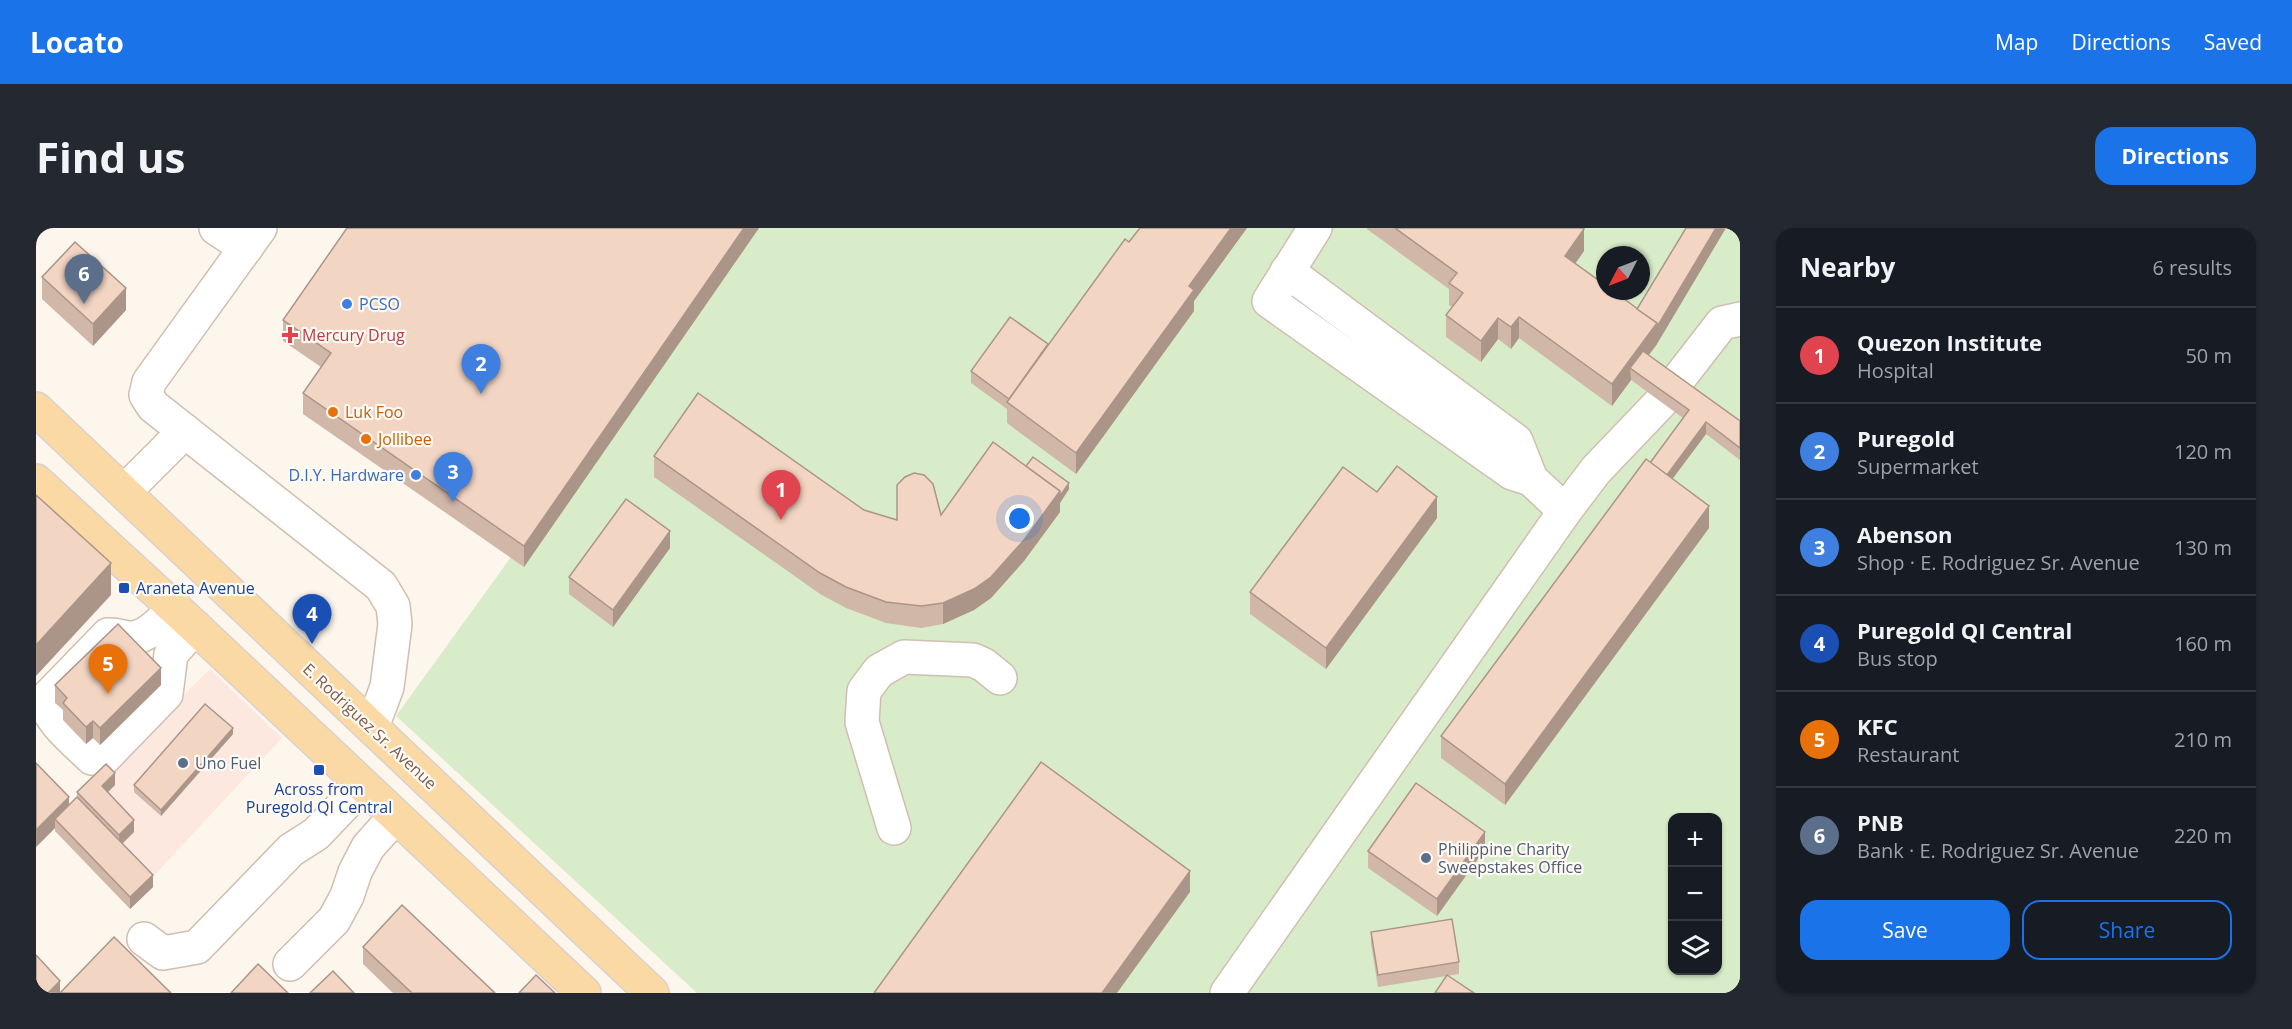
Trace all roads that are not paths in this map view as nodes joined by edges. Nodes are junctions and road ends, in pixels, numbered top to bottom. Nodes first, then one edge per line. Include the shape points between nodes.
1 (216, 228) edge
2 (1315, 228) edge
3 (253, 238) edge
4 (1287, 271) junction
5 (1740, 319) edge
6 (1437, 402) junction
7 (36, 409) edge
8 (184, 431) junction
9 (36, 482) edge
10 (124, 492) junction
11 (1565, 511) junction
12 (185, 617) junction
13 (1000, 678) dead end
14 (372, 727) junction
15 (362, 786) junction
16 (395, 817) junction
17 (894, 828) dead end
18 (144, 939) dead end
19 (290, 964) dead end
20 (584, 993) edge
21 (652, 993) edge
22 (1227, 993) edge

1 - 3 lane
2 - 4 lane
3 - 8 lane via 149,382 146,394 153,406
4 - 6 lane
4 - 6 lane via 1269,301
5 - 11 lane via 1722,323 1668,394 1596,470
6 - 11 lane via 1512,473 1531,479
7 - 10 main road, E. Rodriguez Sr. Avenue
8 - 10 lane
8 - 14 lane via 381,586 393,606 395,624 387,687
9 - 12 main road
10 - 14 main road, E. Rodriguez Sr. Avenue
11 - 22 lane
12 - 12 lane via 130,639 108,635 46,699 50,714 92,758 103,759 166,694 171,654
12 - 15 main road
13 - 17 lane via 974,660 904,657 879,671 864,691 862,722
14 - 21 main road, E. Rodriguez Sr. Avenue
15 - 16 main road
15 - 18 lane via 316,834 291,850 197,947 163,953
16 - 19 lane via 368,847 334,920
16 - 20 main road

